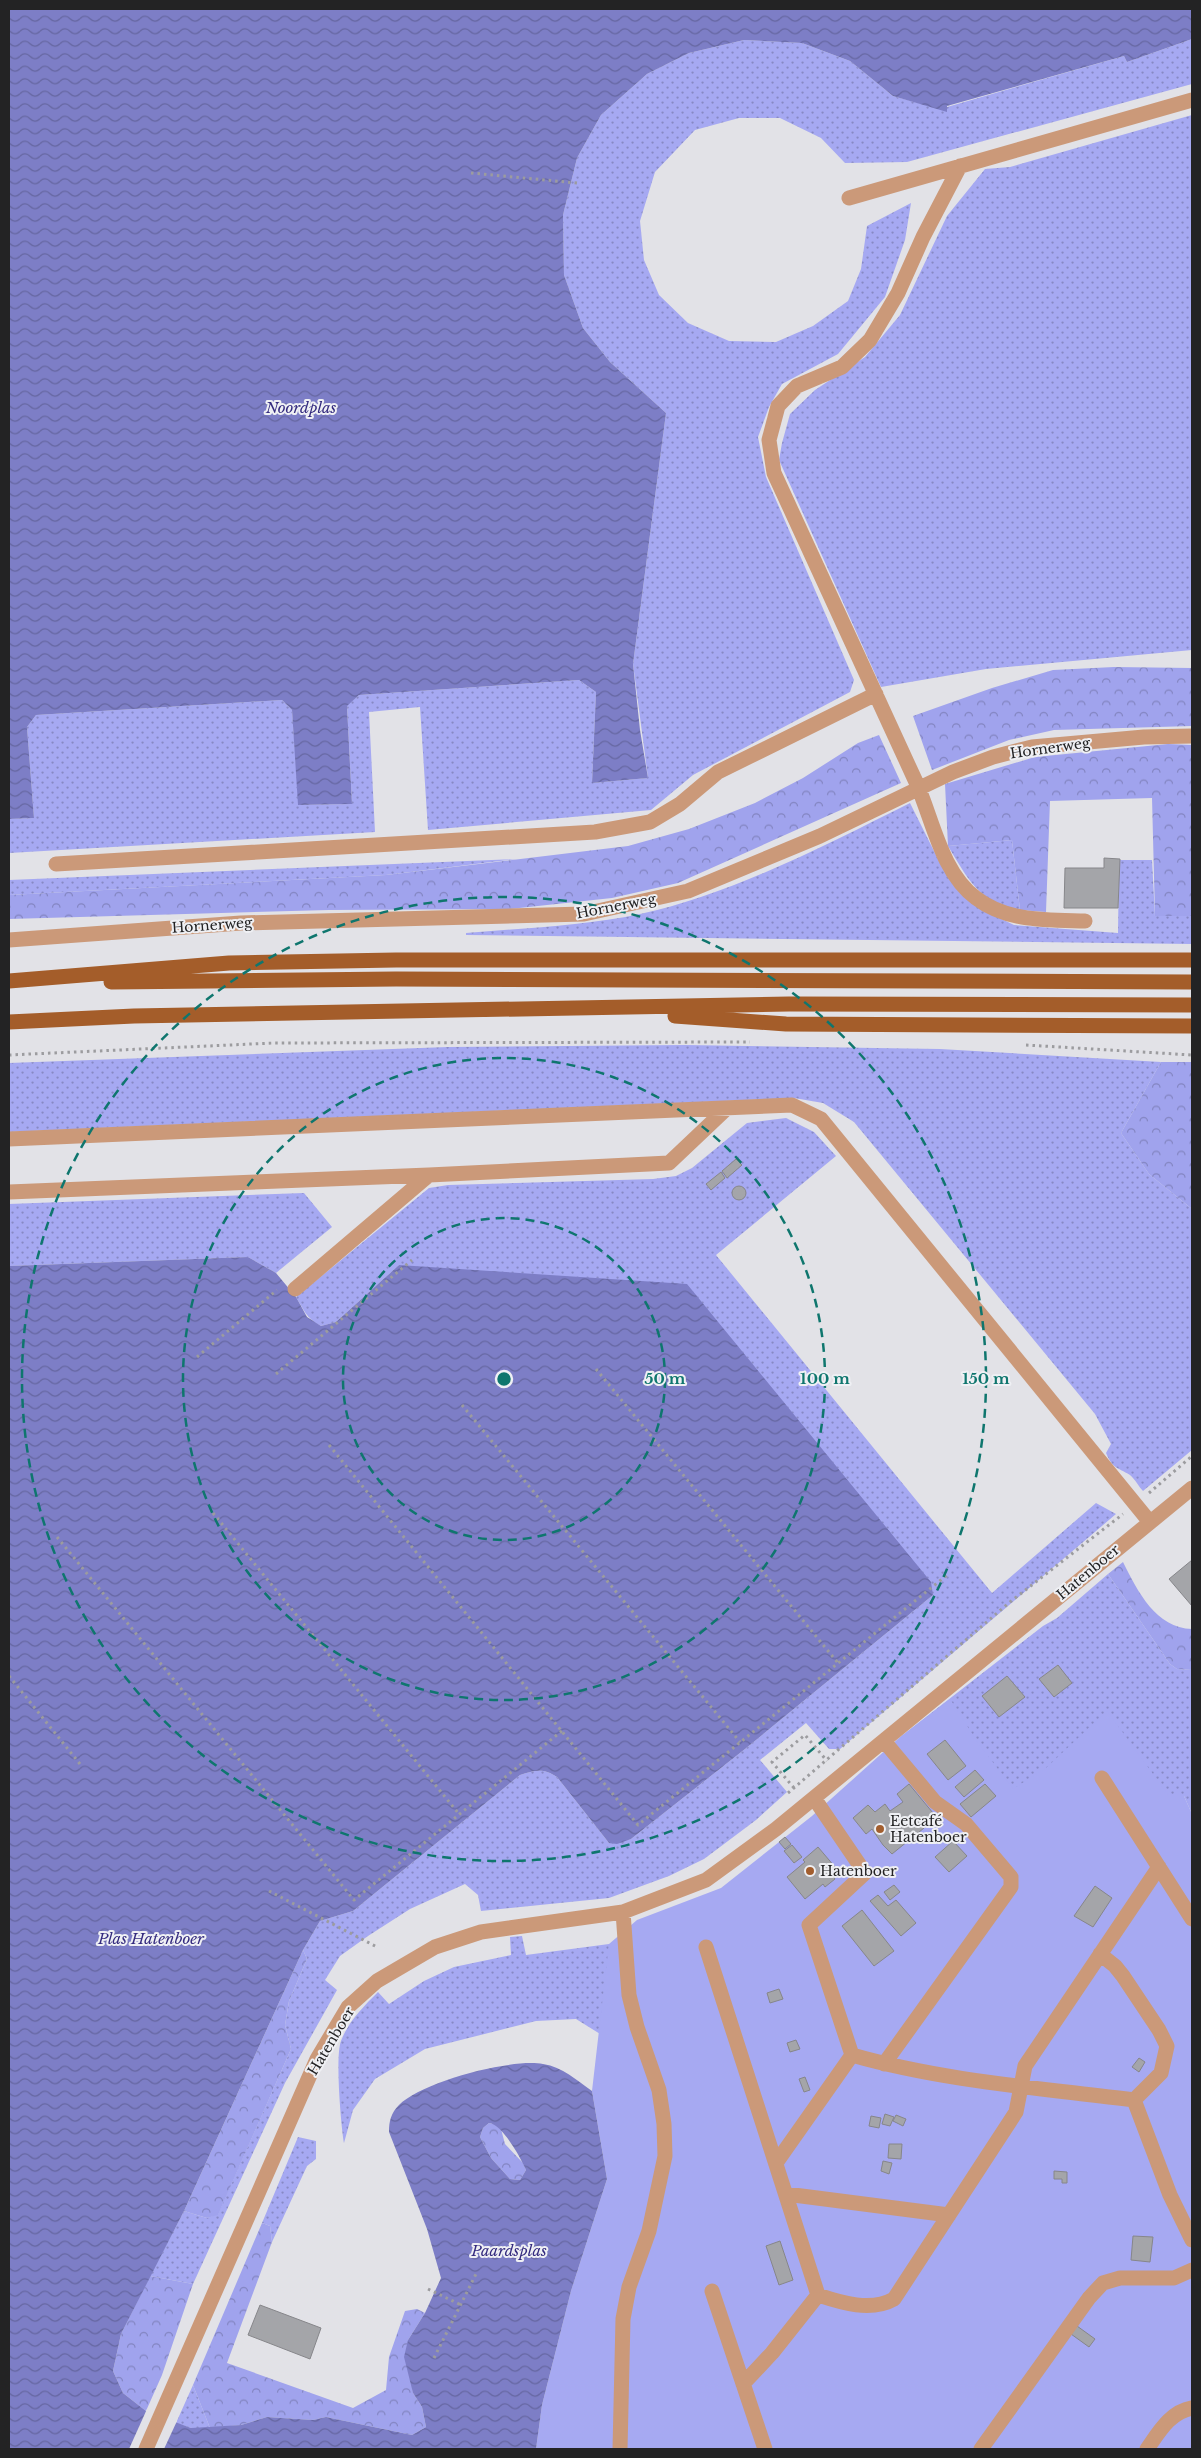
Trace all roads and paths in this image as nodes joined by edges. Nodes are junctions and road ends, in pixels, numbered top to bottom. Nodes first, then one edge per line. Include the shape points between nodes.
1 (1192, 100) edge
2 (960, 166) junction
3 (471, 173) dead end
4 (577, 183) dead end
5 (849, 198) dead end
6 (876, 694) junction
7 (1192, 736) edge
8 (919, 788) junction
9 (56, 864) dead end
10 (1085, 921) dead end
11 (9, 940) edge
12 (1192, 960) edge
13 (9, 982) edge
14 (1192, 982) edge
15 (1192, 1005) edge
16 (586, 1009) junction
17 (9, 1022) edge
18 (1192, 1026) edge
19 (760, 1042) dead end
20 (1019, 1045) dead end
21 (1192, 1054) edge
22 (9, 1055) edge
23 (726, 1109) junction
24 (9, 1139) edge
25 (429, 1176) junction
26 (9, 1192) edge
27 (412, 1260) dead end
28 (287, 1289) joint
29 (197, 1357) dead end
30 (596, 1369) dead end
31 (276, 1374) dead end
32 (462, 1405) dead end
33 (329, 1445) dead end
34 (1192, 1456) edge
35 (1192, 1488) edge
36 (1134, 1505) junction
37 (213, 1513) dead end
38 (1149, 1521) junction
39 (57, 1538) dead end
40 (946, 1575) dead end
41 (838, 1663) junction
42 (9, 1676) edge
43 (563, 1730) junction
44 (884, 1741) junction
45 (740, 1742) junction
46 (826, 1761) junction
47 (80, 1764) dead end
48 (1102, 1778) dead end
49 (794, 1788) junction
50 (787, 1794) dead end
51 (814, 1798) junction
52 (459, 1814) junction
53 (1159, 1867) junction
54 (269, 1891) dead end
55 (623, 1912) junction
56 (1192, 1919) edge
57 (377, 1947) dead end
58 (706, 1947) dead end
59 (1100, 1954) junction
60 (852, 2055) junction
61 (884, 2064) junction
62 (1021, 2085) junction
63 (1134, 2100) junction
64 (776, 2163) junction
65 (786, 2194) junction
66 (949, 2215) junction
67 (1192, 2240) edge
68 (1192, 2270) edge
69 (477, 2272) dead end
70 (428, 2289) dead end
71 (712, 2291) dead end
72 (818, 2295) junction
73 (461, 2305) junction
74 (434, 2358) dead end
75 (743, 2384) junction
76 (1192, 2408) edge
77 (146, 2449) edge
78 (620, 2449) edge
79 (765, 2449) edge
80 (981, 2449) edge
81 (1147, 2449) edge

1 - 2 street
2 - 5 street
2 - 6 street via 898,293 870,340 842,367 797,386 778,406 769,440 774,473
3 - 4 path
6 - 8 street
6 - 9 street via 718,772 680,804 650,822 595,832
7 - 8 street, Hornerweg via 1144,736 1032,747 993,757
8 - 10 street via 947,861 961,885 976,899 1000,912 1034,920
8 - 11 street, Hornerweg via 820,836 688,891 584,914 241,923
12 - 13 main road via 248,962
13 - 14 main road via 386,979
15 - 16 main road via 789,1004
16 - 17 main road via 134,1016
16 - 18 main road via 786,1024
19 - 22 path via 274,1043
20 - 21 path
23 - 24 street
23 - 25 street via 669,1163
23 - 36 street via 792,1106 821,1119
25 - 26 street
25 - 28 street
27 - 31 path
28 - 29 path
30 - 41 path
32 - 45 path
33 - 43 path
34 - 36 path
35 - 38 street, Hatenboer
36 - 38 street
36 - 46 path via 1010,1602
37 - 52 path
38 - 44 street, Hatenboer
39 - 52 path via 354,1900
40 - 41 path
41 - 45 path
42 - 47 path
43 - 45 path via 638,1825
43 - 52 path
44 - 51 street, Hatenboer
44 - 61 street via 935,1802 966,1824 1011,1877 1011,1887
46 - 49 path
46 - 49 path via 805,1735 772,1762
48 - 53 street
49 - 50 path
51 - 55 street, Hatenboer via 706,1880
51 - 60 street via 866,1873 809,1925
53 - 56 street
53 - 59 street
54 - 57 path
55 - 77 street, Hatenboer via 481,1932 435,1947 377,1980 348,2007 317,2059
55 - 78 street via 629,1995 636,2027 659,2090 665,2156 649,2231 629,2287 623,2319
58 - 64 street
59 - 62 street via 1025,2066
59 - 63 street via 1123,1976 1166,2046 1162,2072
60 - 61 street
60 - 64 street
61 - 62 street via 944,2076
62 - 63 street
62 - 66 street via 1016,2112
63 - 67 street via 1170,2194
64 - 65 street
65 - 66 street
65 - 72 street
66 - 72 street via 894,2299 881,2306 872,2306
68 - 80 street via 1174,2278 1120,2278 1103,2282
69 - 73 path
70 - 73 path
71 - 75 street
72 - 75 street
73 - 74 path
75 - 79 street
76 - 81 street via 1177,2413 1166,2423

